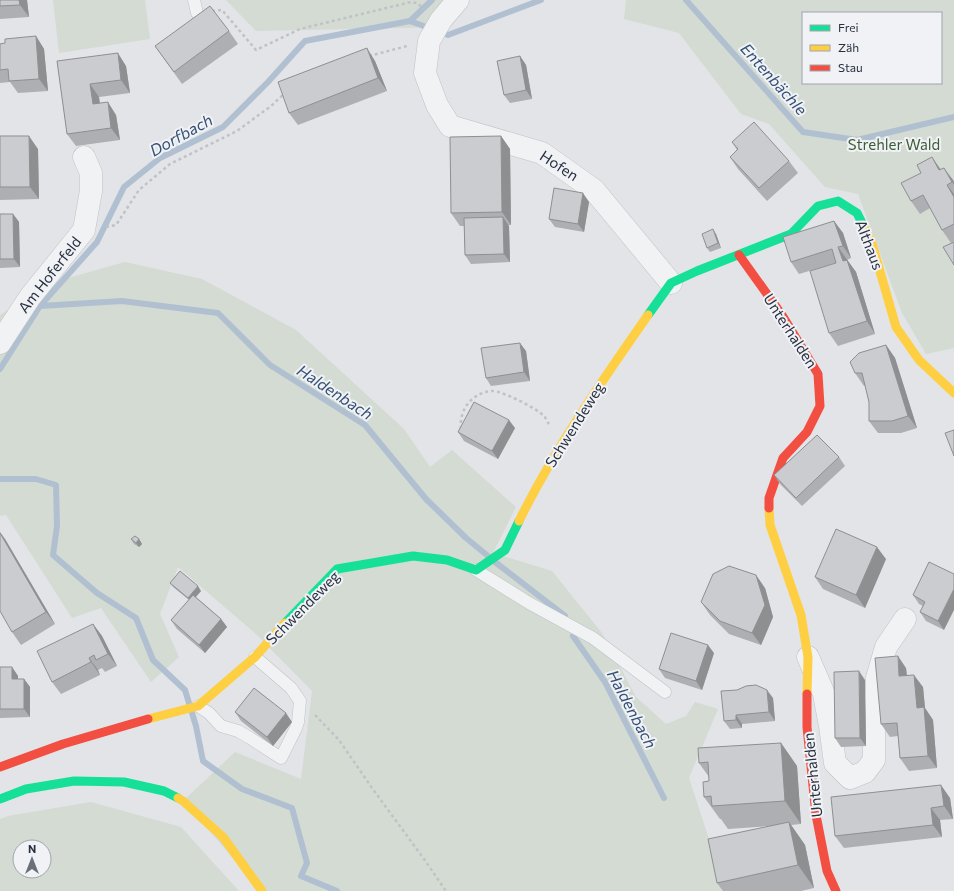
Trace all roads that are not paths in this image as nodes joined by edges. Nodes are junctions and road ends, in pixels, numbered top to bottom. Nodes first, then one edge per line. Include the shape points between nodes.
1 (194, 0) edge
2 (458, 0) edge
3 (197, 12) road end
4 (84, 157) dead end
5 (739, 255) junction
6 (671, 283) junction
7 (0, 343) edge
8 (954, 393) edge
9 (476, 570) junction
10 (905, 619) dead end
11 (255, 657) junction
12 (808, 657) junction
13 (665, 692) dead end
14 (198, 706) junction
15 (0, 767) edge
16 (0, 799) edge
17 (262, 891) edge
18 (836, 891) edge

1 - 3 lane
2 - 6 street, Hofen via 441,20 429,41 425,72 436,105 450,126 542,153 594,190
4 - 7 street, Am Hoferfeld via 91,173 91,191 84,230 30,297
5 - 6 street, Althaus
5 - 8 street, Althaus via 791,234 818,206 838,201 851,209 857,213 871,240 896,327 919,360
5 - 12 street, Unterhalden via 782,315 818,374 820,406 807,432 783,458 769,498 770,525 801,615
6 - 9 street, Schwendeweg via 561,445 505,550
9 - 11 street, Schwendeweg via 447,560 413,556 338,569 289,618
9 - 13 lane via 593,638
10 - 12 street, Unterhalden via 886,647 877,678 874,760 865,772 850,778 835,763 824,694
11 - 14 street, Schwendeweg
11 - 14 lane via 291,688 300,701 298,722 281,758 238,731 221,726
12 - 18 street, Unterhalden via 807,727 816,815 827,871
14 - 15 street, Schwendeweg via 63,744
16 - 17 street via 26,789 74,781 124,782 164,791 183,801 222,837

